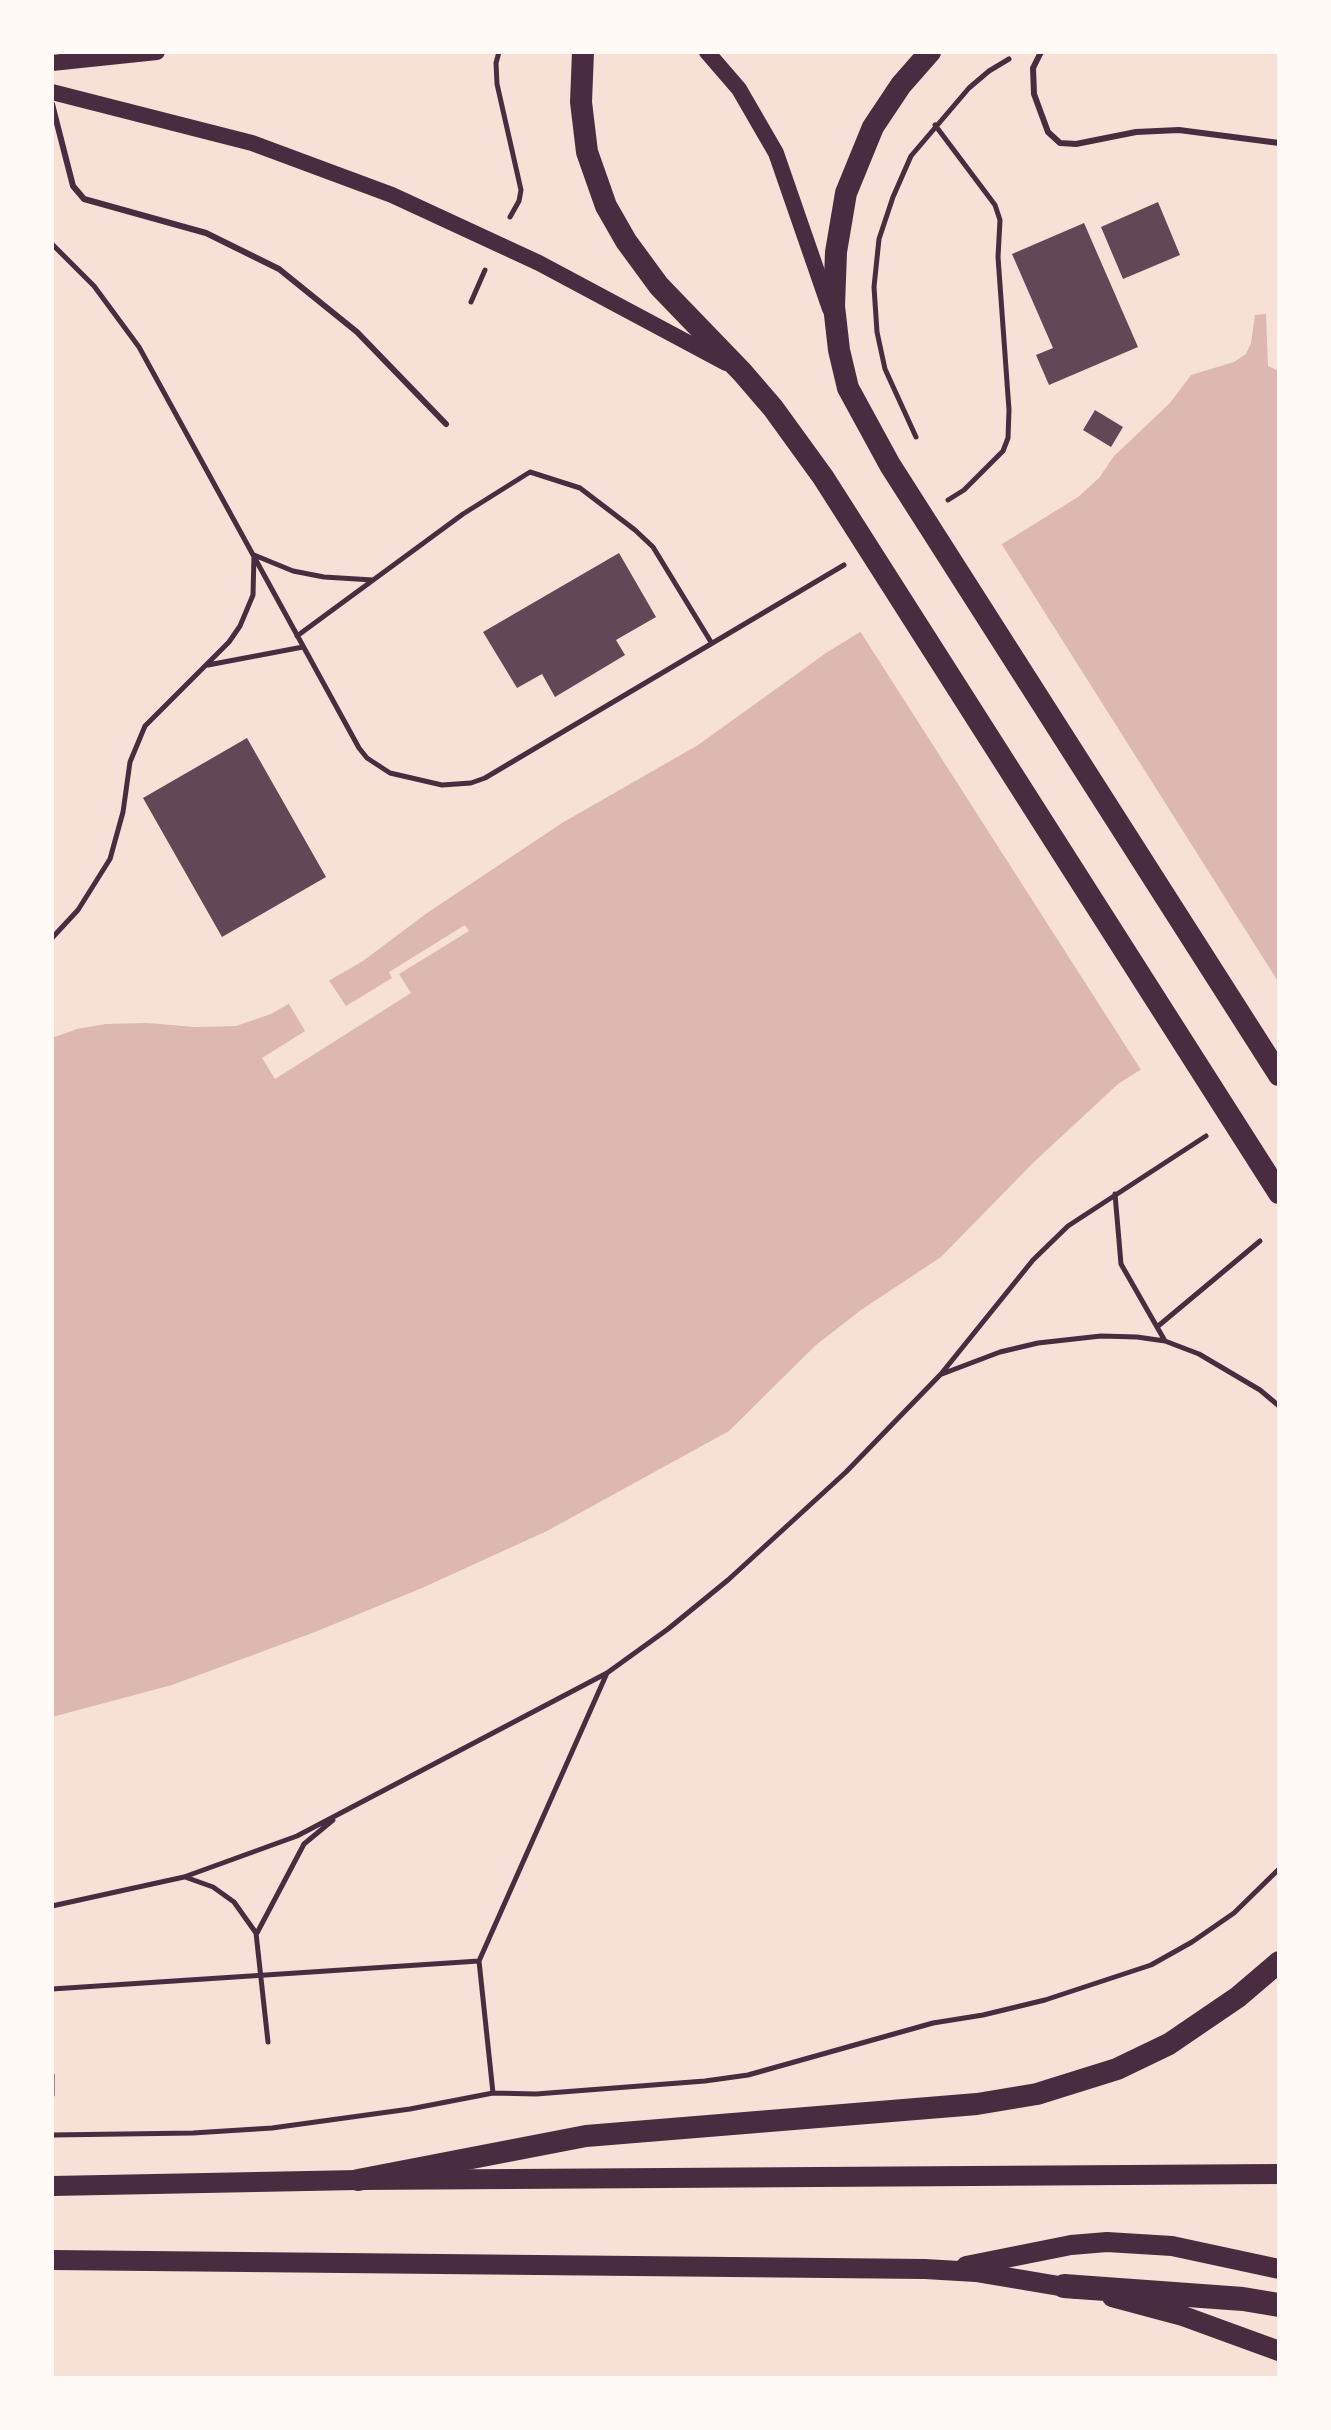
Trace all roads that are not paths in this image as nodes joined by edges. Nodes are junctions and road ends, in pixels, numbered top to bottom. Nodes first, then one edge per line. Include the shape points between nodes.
1 (157, 52) edge
2 (583, 52) edge
3 (707, 52) edge
4 (930, 52) edge
5 (1041, 52) edge
6 (52, 63) edge
7 (52, 92) edge
8 (52, 104) edge
9 (1279, 143) edge
10 (835, 322) junction
11 (742, 372) junction
12 (446, 424) dead end
13 (1279, 1075) edge
14 (1279, 1193) edge
15 (1279, 1962) edge
16 (1279, 2174) edge
17 (358, 2180) junction
18 (52, 2186) edge
19 (52, 2260) edge
20 (946, 2269) junction
21 (1279, 2269) edge
22 (1064, 2286) junction
23 (1279, 2305) edge
24 (1279, 2351) edge

1 - 6 main road
2 - 11 highway via 582,120 590,165 606,206 659,286
3 - 10 main road via 739,89 776,153
4 - 10 highway via 873,127 848,184 836,252
5 - 9 lane via 1033,68 1034,94 1048,132 1060,143 1179,130
7 - 11 main road via 252,143 392,195 539,263
8 - 12 lane via 73,186 84,199 206,233 279,269 357,332
10 - 13 highway via 848,388 890,465
11 - 14 highway via 836,499
15 - 17 highway via 1169,2044 1117,2069 1037,2094 977,2104 586,2136
16 - 17 main road
17 - 18 main road
19 - 20 main road
20 - 21 main road via 1107,2242 1184,2248
20 - 22 main road
22 - 23 highway
22 - 24 main road via 1183,2316

